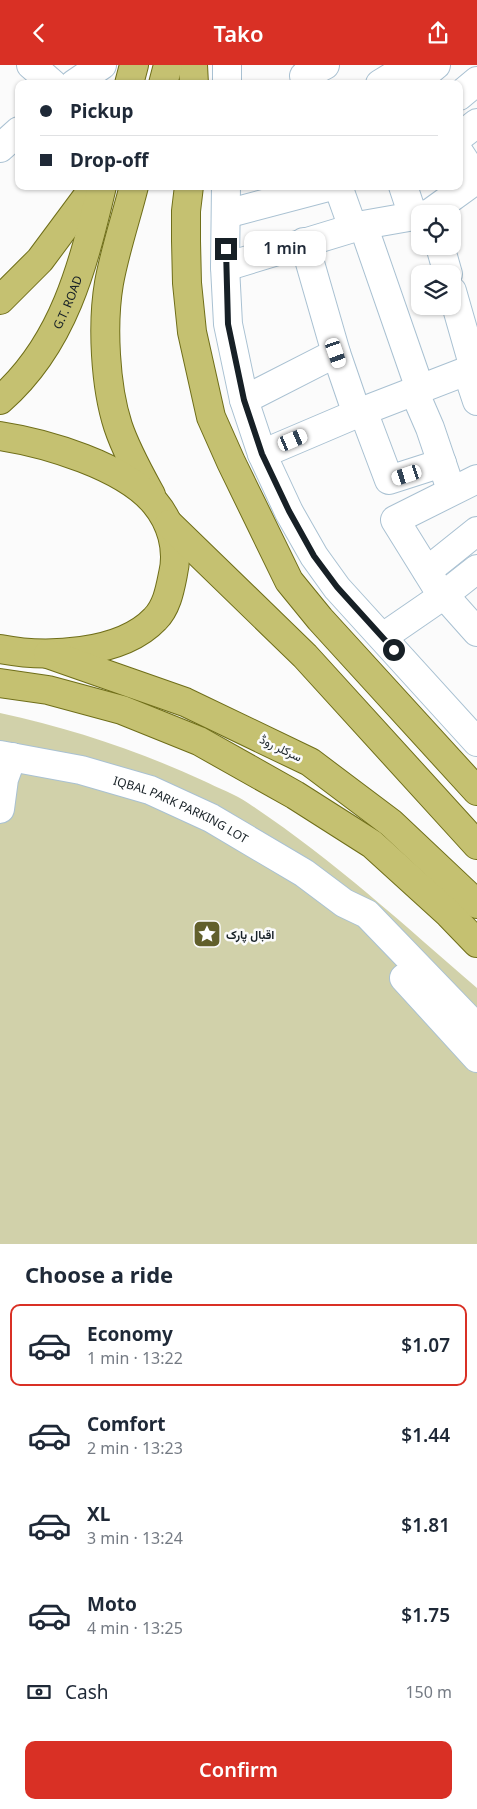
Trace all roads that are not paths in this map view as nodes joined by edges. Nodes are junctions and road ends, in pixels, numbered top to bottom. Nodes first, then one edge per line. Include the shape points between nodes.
1 (31, 65) edge
2 (102, 65) edge
3 (134, 65) edge
4 (168, 65) edge
5 (194, 65) edge
6 (227, 65) edge
7 (436, 65) edge
8 (411, 77) edge
9 (48, 80) edge
10 (80, 80) edge
11 (130, 80) edge
12 (164, 80) edge
13 (194, 80) edge
14 (227, 80) edge
15 (398, 80) edge
16 (477, 81) edge
17 (463, 93) edge
18 (477, 123) edge
19 (463, 134) edge
20 (15, 135) edge
21 (0, 148) edge
22 (463, 158) edge
23 (477, 179) edge
24 (463, 188) edge
25 (92, 190) edge
26 (101, 190) edge
27 (133, 190) edge
28 (189, 190) edge
29 (226, 190) edge
30 (317, 190) edge
31 (340, 190) edge
32 (406, 190) edge
33 (460, 190) edge
34 (417, 205) edge
35 (438, 205) edge
36 (226, 214) junction
37 (411, 217) edge
38 (358, 227) junction
39 (304, 242) junction
40 (225, 267) junction
41 (0, 299) edge
42 (458, 315) edge
43 (336, 353) junction
44 (473, 369) edge
45 (417, 390) junction
46 (0, 400) edge
47 (244, 400) junction
48 (477, 401) edge
49 (360, 412) junction
50 (0, 436) edge
51 (262, 454) junction
52 (442, 463) junction
53 (477, 479) edge
54 (452, 492) junction
55 (154, 502) junction
56 (168, 524) junction
57 (477, 531) edge
58 (477, 569) edge
59 (427, 571) junction
60 (444, 595) junction
61 (477, 632) edge
62 (383, 637) junction
63 (0, 649) edge
64 (48, 654) junction
65 (0, 683) edge
66 (472, 727) edge
67 (6, 756) edge
68 (477, 791) edge
69 (0, 809) edge
70 (477, 845) edge
71 (344, 903) junction
72 (477, 905) edge
73 (477, 943) edge
74 (477, 1028) edge
75 (477, 1059) edge

1 - 9 street
2 - 10 street
3 - 11 main road
4 - 12 main road
5 - 13 main road
6 - 14 street
7 - 8 street
8 - 15 street
16 - 17 street
18 - 19 street
20 - 21 street
22 - 23 street
23 - 24 street
25 - 41 main road via 40,260
26 - 46 main road, G.T. ROAD via 85,255 56,329 32,367
27 - 55 main road via 109,283 107,368 118,427
28 - 68 main road via 187,283 192,332 211,417 231,462 289,581
29 - 36 street
30 - 36 street
31 - 38 street
32 - 34 street
33 - 35 street
36 - 40 street
37 - 38 street
38 - 39 street
38 - 45 street
39 - 40 street
39 - 43 street
40 - 47 street via 228,324
42 - 44 street
43 - 47 street
43 - 49 street
44 - 45 street
44 - 48 street
45 - 49 street
45 - 52 street
47 - 51 street
49 - 51 street
49 - 52 street via 389,480
50 - 55 main road via 38,443 93,463 130,482
51 - 62 street via 314,556 337,587
52 - 54 street
53 - 54 street
54 - 59 street via 395,520
55 - 56 main road
56 - 64 main road via 175,550 175,568 168,595 156,618 144,629 108,644
56 - 70 main road via 305,656
57 - 59 street
58 - 60 street
59 - 60 street
60 - 61 street
60 - 62 street
62 - 66 street
63 - 64 main road
64 - 72 main road, سرکلر روڈ via 185,702 310,762 391,823
65 - 73 main road via 48,690 122,710 199,741 295,795 372,844
67 - 69 street
67 - 71 street, IQBAL PARK PARKING LOT via 81,770 150,790 211,817 304,873
71 - 74 street, IQBAL PARK PARKING LOT via 367,914
71 - 75 street, IQBAL PARK PARKING LOT via 353,923

